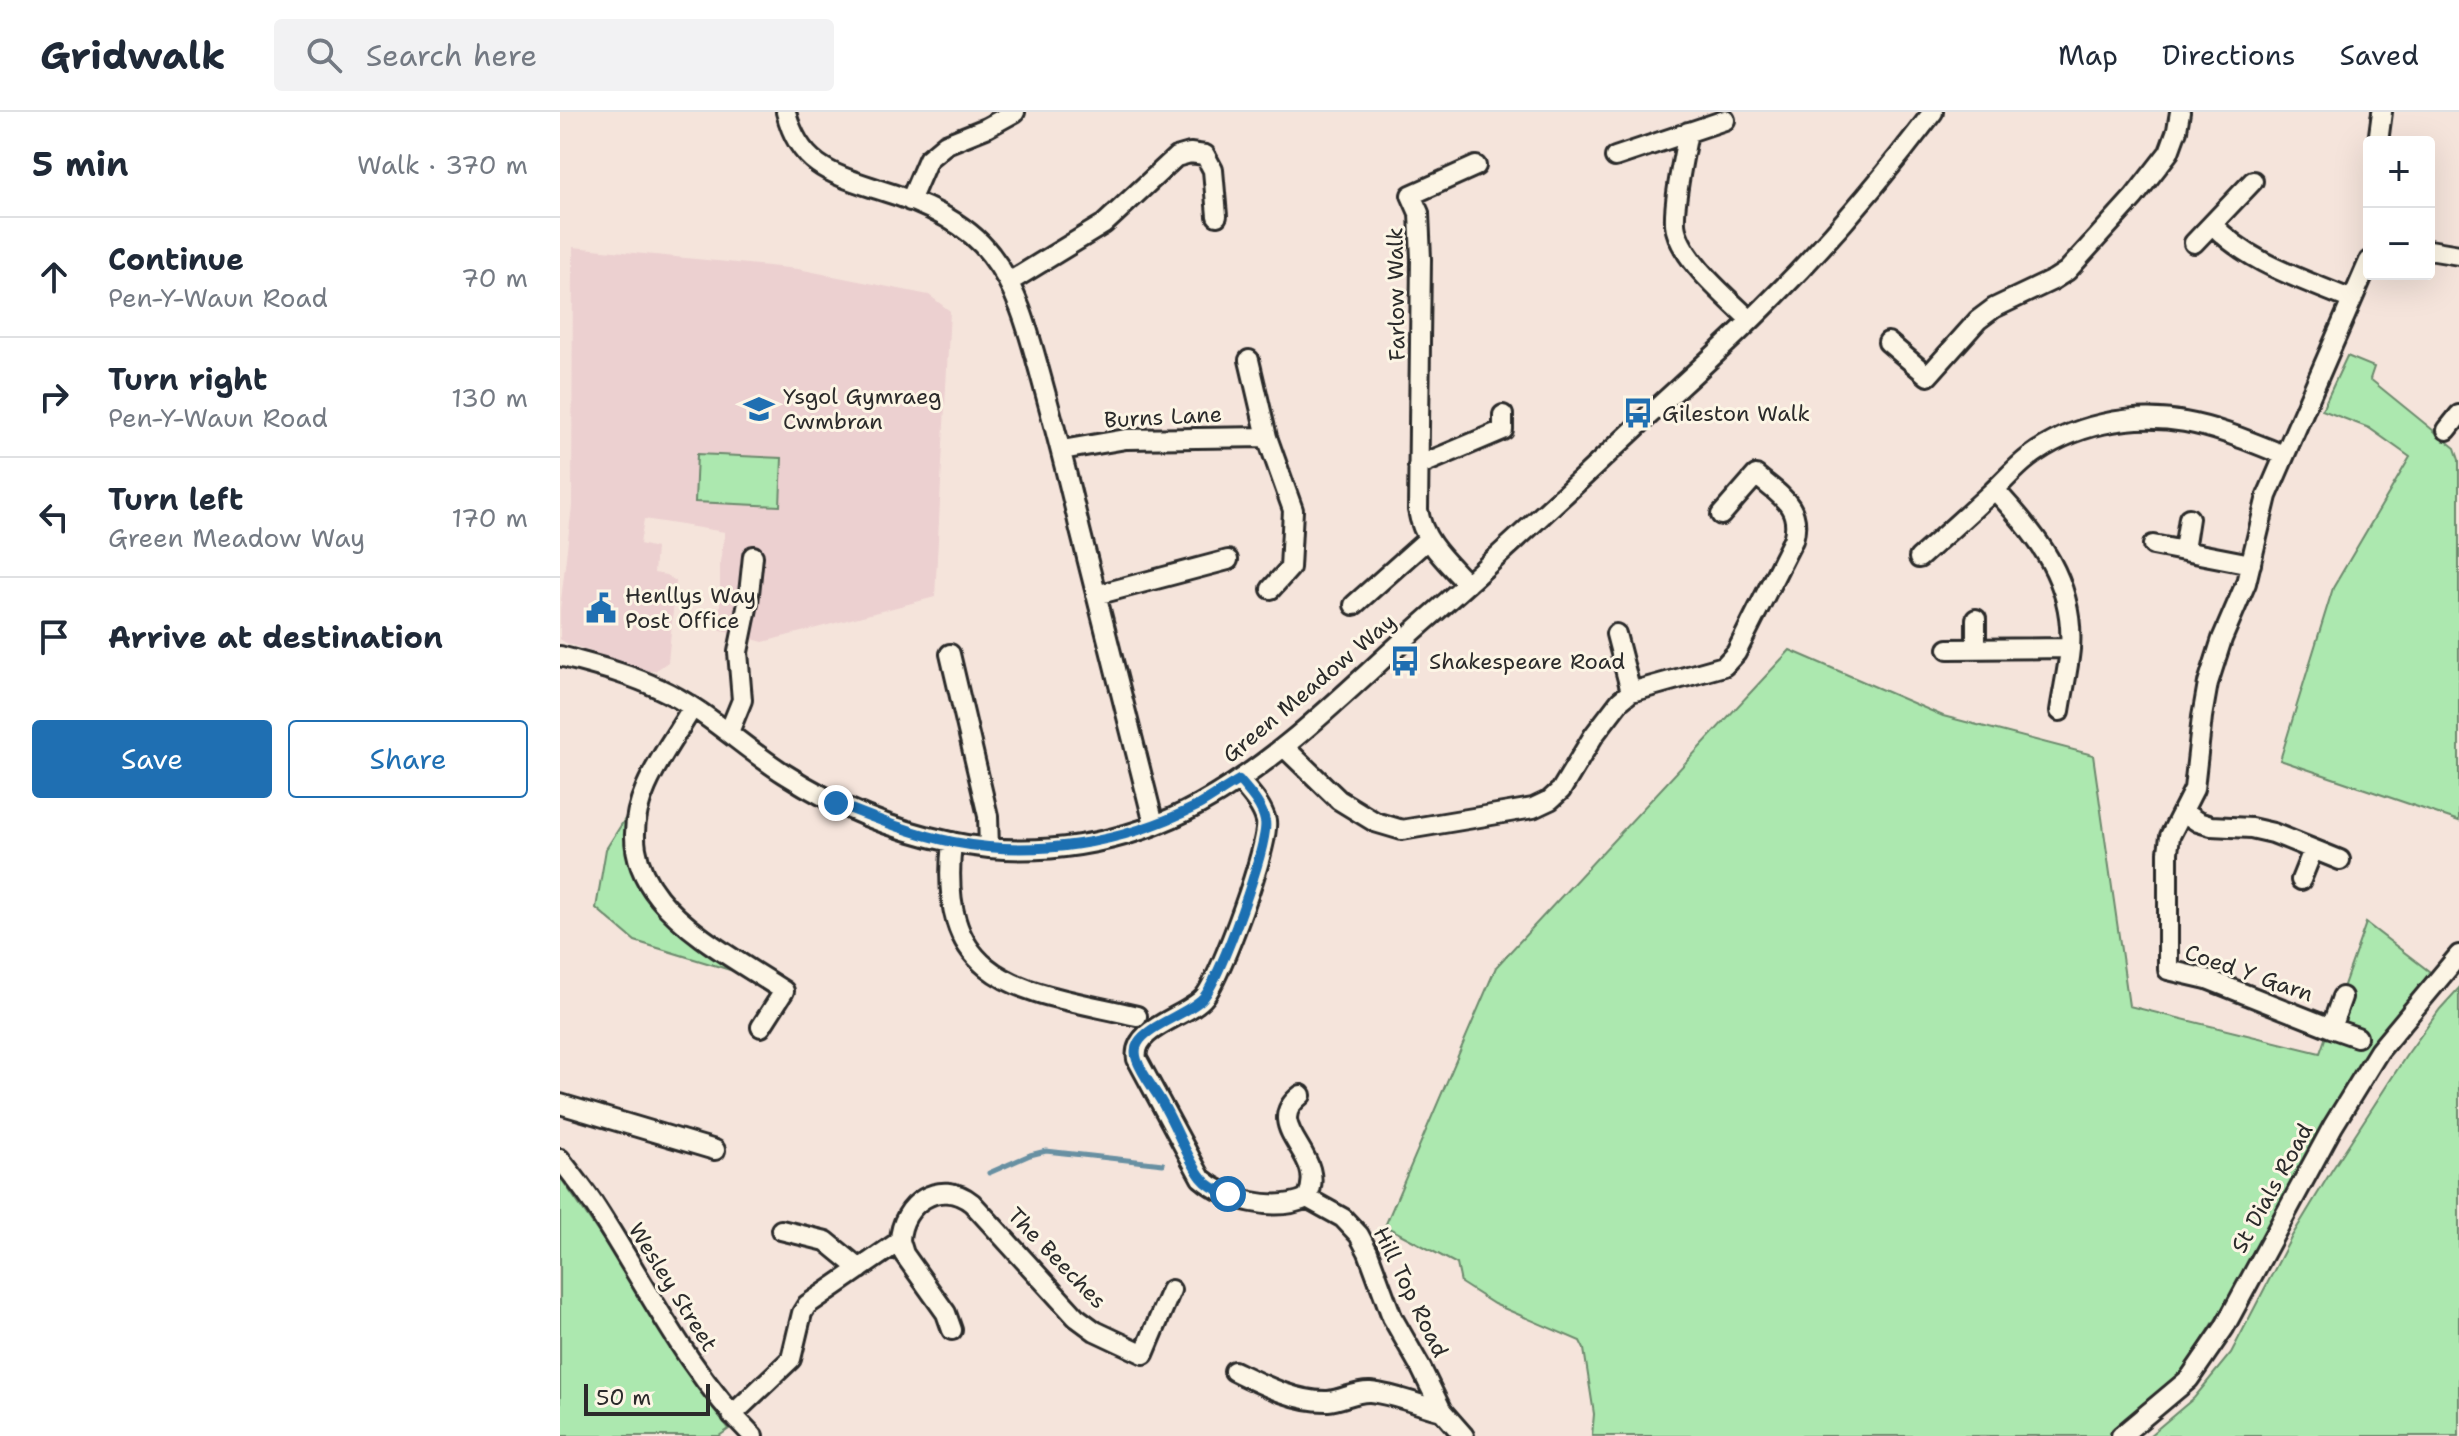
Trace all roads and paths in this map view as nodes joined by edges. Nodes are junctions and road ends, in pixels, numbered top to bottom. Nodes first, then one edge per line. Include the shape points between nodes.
1 (786, 112) edge
2 (1015, 112) edge
3 (1933, 112) edge
4 (2180, 112) edge
5 (2379, 113) edge
6 (1725, 120) dead end
7 (1688, 132) junction
8 (2378, 136) edge
9 (1615, 157) dead end
10 (1476, 166) dead end
11 (2253, 181) dead end
12 (910, 201) junction
13 (1217, 216) dead end
14 (2212, 224) junction
15 (2194, 243) dead end
16 (2435, 251) edge
17 (2459, 255) edge
18 (2363, 275) edge
19 (1009, 282) junction
20 (2352, 300) junction
21 (1750, 320) junction
22 (1888, 342) dead end
23 (1249, 360) dead end
24 (1503, 415) dead end
25 (1267, 437) junction
26 (1062, 450) junction
27 (2284, 455) junction
28 (1418, 466) junction
29 (1995, 490) junction
30 (1721, 515) dead end
31 (2189, 518) dead end
32 (1428, 539) junction
33 (2153, 545) dead end
34 (2184, 550) junction
35 (753, 556) dead end
36 (1919, 558) dead end
37 (1228, 560) dead end
38 (2251, 564) junction
39 (1467, 584) junction
40 (1271, 589) dead end
41 (1096, 595) junction
42 (1354, 605) dead end
43 (1976, 619) dead end
44 (1616, 634) dead end
45 (2070, 648) junction
46 (1948, 649) dead end
47 (1976, 649) junction
48 (950, 654) dead end
49 (560, 656) edge
50 (1631, 692) junction
51 (692, 708) junction
52 (2060, 711) dead end
53 (729, 732) junction
54 (1284, 747) junction
55 (1239, 780) junction
56 (2183, 812) junction
57 (1154, 824) junction
58 (952, 842) junction
59 (989, 847) junction
60 (2313, 850) junction
61 (2340, 860) dead end
62 (2301, 880) dead end
63 (2459, 955) edge
64 (2342, 997) dead end
65 (1137, 1016) dead end
66 (761, 1027) dead end
67 (2331, 1028) junction
68 (2357, 1037) dead end
69 (1301, 1095) dead end
70 (560, 1104) edge
71 (715, 1150) dead end
72 (560, 1159) edge
73 (1307, 1198) junction
74 (781, 1230) dead end
75 (900, 1241) junction
76 (860, 1269) junction
77 (1171, 1290) dead end
78 (952, 1330) dead end
79 (1234, 1371) dead end
80 (1442, 1411) junction
81 (732, 1415) junction
82 (753, 1436) edge
83 (1464, 1436) edge
84 (2121, 1436) edge

1 - 12 street via 802,149 820,167
2 - 12 street via 946,144 928,159
3 - 21 street, Green Meadow Way via 1833,233
4 - 22 street via 2169,152 2067,271 1978,320 1928,376
5 - 8 street
6 - 7 street
7 - 9 street
7 - 21 street via 1676,232 1701,269
10 - 28 street, Farlow Walk via 1411,195 1419,213 1421,259
11 - 14 street
12 - 19 street via 966,230 990,252
13 - 19 street via 1213,170 1205,155 1176,157 1104,224
14 - 15 street
14 - 20 street via 2248,255
16 - 17 street
18 - 20 street, Coed Y Garn
19 - 26 street via 1023,313
20 - 27 street, Coed Y Garn
21 - 39 street, Green Meadow Way
23 - 25 street
24 - 28 street via 1503,430
25 - 26 street, Burns Lane via 1126,439
25 - 40 street via 1293,510 1290,568
26 - 41 street
27 - 29 street via 2184,421 2119,421 2053,442
27 - 38 street, Coed Y Garn via 2267,496
28 - 32 street, Farlow Walk via 1418,510
29 - 36 street
29 - 45 street via 2020,516 2055,570 2069,617
30 - 50 street via 1756,475 1790,505 1797,527 1730,661
31 - 34 street
32 - 39 street, Farlow Walk
32 - 42 street
33 - 34 street
34 - 38 street
35 - 53 street via 738,652 742,700
37 - 41 street
38 - 56 street, Coed Y Garn via 2215,657 2194,789
39 - 54 street, Green Meadow Way
41 - 57 street
43 - 47 street
44 - 50 street
45 - 47 street
45 - 52 street
46 - 47 street
48 - 59 street via 988,816
49 - 51 street, Green Meadow Way via 659,688
50 - 54 street via 1550,800 1533,808 1431,826 1402,830 1375,822 1339,800
51 - 53 street, Green Meadow Way
51 - 66 street via 645,788 635,838 639,865 648,886 685,925 784,991
53 - 58 street, Green Meadow Way via 783,773 836,803
54 - 55 street, Green Meadow Way
55 - 57 street, Green Meadow Way
55 - 73 street via 1260,806 1265,835 1218,973 1201,1000 1146,1034 1135,1051 1201,1178 1221,1192 1268,1204
56 - 60 street via 2205,825 2262,830
56 - 67 street, Coed Y Garn via 2168,844 2168,970 2207,979
57 - 59 street, Green Meadow Way via 1059,849
58 - 59 street, Green Meadow Way
58 - 65 street via 950,896 956,920 964,941 992,974 1027,991
60 - 61 street
60 - 62 street
63 - 84 street, St Dials Road via 2379,1051 2224,1328 2189,1379
64 - 67 street, Coed Y Garn
67 - 68 street, Coed Y Garn
69 - 73 street via 1286,1117 1311,1169 1313,1184
70 - 71 street
72 - 81 street, Wesley Street via 593,1202 693,1366
73 - 80 street, Hill Top Road via 1343,1218 1359,1235 1392,1317
74 - 76 street via 826,1241
75 - 76 street
75 - 77 street, The Beeches via 901,1227 914,1204 958,1193 1076,1317 1144,1354
75 - 78 street
76 - 81 street via 807,1305 791,1359
79 - 80 street via 1305,1398 1331,1401 1373,1392
80 - 83 street, Hill Top Road
81 - 82 street, Wesley Street

